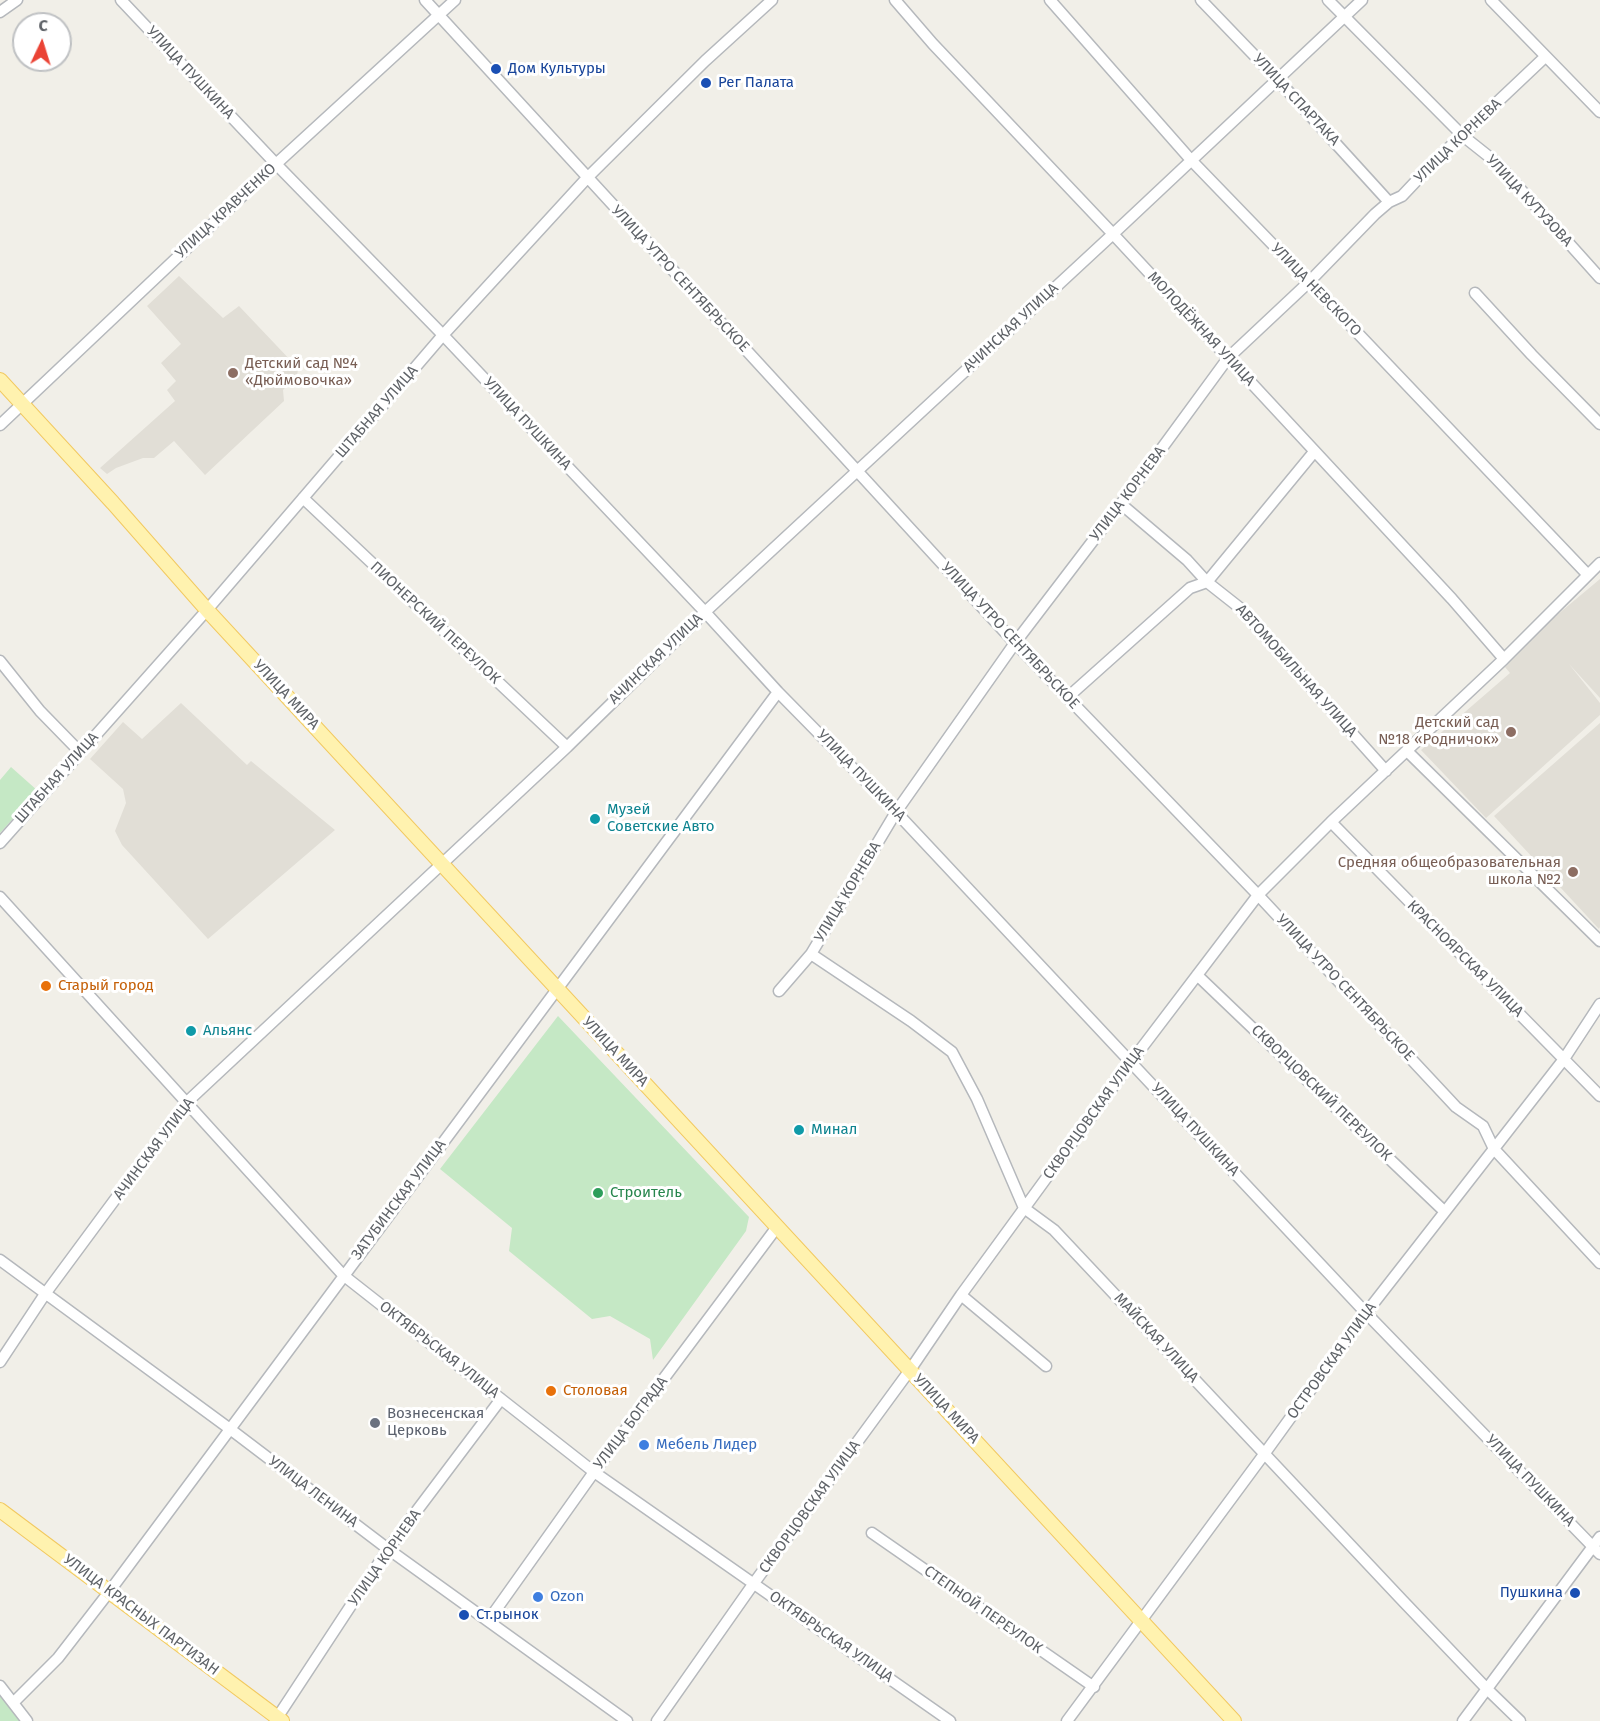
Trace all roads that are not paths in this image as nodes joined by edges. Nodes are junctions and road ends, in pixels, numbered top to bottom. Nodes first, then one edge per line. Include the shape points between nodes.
1 (17, 0) edge
2 (121, 0) edge
3 (425, 0) edge
4 (455, 0) edge
5 (772, 0) edge
6 (895, 0) edge
7 (1050, 0) edge
8 (1201, 0) edge
9 (1328, 0) edge
10 (1362, 0) edge
11 (1491, 0) edge
12 (0, 12) edge
13 (439, 15) junction
14 (1344, 16) junction
15 (1545, 57) junction
16 (1277, 79) junction
17 (1600, 112) edge
18 (1463, 136) junction
19 (1191, 160) junction
20 (276, 164) junction
21 (587, 178) junction
22 (1389, 202) junction
23 (1113, 234) junction
24 (1600, 278) edge
25 (1310, 282) junction
26 (1475, 293) dead end
27 (443, 335) junction
28 (1228, 358) junction
29 (0, 380) edge
30 (22, 404) junction
31 (1600, 424) edge
32 (0, 425) edge
33 (1314, 452) junction
34 (856, 471) junction
35 (303, 498) junction
36 (1122, 504) junction
37 (1600, 563) edge
38 (1588, 575) junction
39 (1207, 582) junction
40 (207, 610) junction
41 (705, 612) junction
42 (1015, 643) junction
43 (1504, 659) junction
44 (0, 661) edge
45 (778, 692) junction
46 (1068, 697) junction
47 (567, 747) junction
48 (1407, 751) junction
49 (80, 752) junction
50 (1386, 771) junction
51 (896, 812) junction
52 (1331, 822) junction
53 (0, 843) edge
54 (441, 862) junction
55 (1258, 895) junction
56 (0, 897) edge
57 (1600, 941) edge
58 (811, 954) junction
59 (1197, 975) junction
60 (557, 989) junction
61 (779, 991) dead end
62 (1600, 1004) edge
63 (1564, 1059) junction
64 (1131, 1062) junction
65 (1600, 1096) edge
66 (187, 1102) junction
67 (1494, 1149) junction
68 (1024, 1208) junction
69 (1444, 1211) junction
70 (777, 1227) junction
71 (0, 1260) edge
72 (1600, 1263) edge
73 (343, 1275) junction
74 (45, 1294) junction
75 (960, 1295) junction
76 (1366, 1313) junction
77 (0, 1362) edge
78 (1046, 1366) dead end
79 (910, 1370) junction
80 (501, 1399) junction
81 (230, 1429) junction
82 (1265, 1454) junction
83 (594, 1472) junction
84 (0, 1510) edge
85 (872, 1533) dead end
86 (1598, 1546) edge
87 (388, 1549) junction
88 (754, 1582) junction
89 (109, 1592) junction
90 (488, 1621) junction
91 (1142, 1621) junction
92 (0, 1686) edge
93 (1094, 1687) junction
94 (1486, 1689) junction
95 (14, 1702) junction
96 (278, 1720) edge
97 (27, 1721) edge
98 (627, 1721) edge
99 (657, 1721) edge
100 (950, 1721) edge
101 (1067, 1721) edge
102 (1234, 1721) edge
103 (1464, 1721) edge
104 (1520, 1721) edge

1 - 12 street
2 - 20 street, УЛИЦА ПУШКИНА
3 - 13 street, УЛИЦА УТРО СЕНТЯБРЬСКОЕ
4 - 13 street, УЛИЦА КРАВЧЕНКО
5 - 21 street, ШТАБНАЯ УЛИЦА
6 - 23 street, МОЛОДЁЖНАЯ УЛИЦА
7 - 19 street, УЛИЦА НЕВСКОГО
8 - 16 street, УЛИЦА СПАРТАКА
9 - 14 street, УЛИЦА КУТУЗОВА
10 - 14 street, АЧИНСКАЯ УЛИЦА
11 - 15 street
13 - 20 street, УЛИЦА КРАВЧЕНКО
13 - 21 street, УЛИЦА УТРО СЕНТЯБРЬСКОЕ
14 - 16 street, АЧИНСКАЯ УЛИЦА
14 - 18 street, УЛИЦА КУТУЗОВА
15 - 17 street
15 - 18 street, УЛИЦА КОРНЕВА
16 - 19 street, АЧИНСКАЯ УЛИЦА
16 - 22 street, УЛИЦА СПАРТАКА
18 - 22 street, УЛИЦА КОРНЕВА via 1402,196
18 - 24 street, УЛИЦА КУТУЗОВА via 1497,163
19 - 23 street, АЧИНСКАЯ УЛИЦА
19 - 25 street, УЛИЦА НЕВСКОГО
20 - 27 street, УЛИЦА ПУШКИНА
20 - 30 street, УЛИЦА КРАВЧЕНКО
21 - 27 street, ШТАБНАЯ УЛИЦА
21 - 34 street, УЛИЦА УТРО СЕНТЯБРЬСКОЕ
22 - 25 street, УЛИЦА КОРНЕВА
23 - 28 street, МОЛОДЁЖНАЯ УЛИЦА
23 - 34 street, АЧИНСКАЯ УЛИЦА
25 - 28 street, УЛИЦА КОРНЕВА
25 - 38 street, УЛИЦА НЕВСКОГО
26 - 31 street
27 - 35 street, ШТАБНАЯ УЛИЦА
27 - 41 street, УЛИЦА ПУШКИНА
28 - 33 street, МОЛОДЁЖНАЯ УЛИЦА
28 - 36 street, УЛИЦА КОРНЕВА
29 - 30 main road, УЛИЦА МИРА
30 - 32 street, УЛИЦА КРАВЧЕНКО
30 - 40 main road, УЛИЦА МИРА
33 - 39 street
33 - 43 street, МОЛОДЁЖНАЯ УЛИЦА
34 - 41 street, АЧИНСКАЯ УЛИЦА
34 - 42 street, УЛИЦА УТРО СЕНТЯБРЬСКОЕ
35 - 40 street, ШТАБНАЯ УЛИЦА
35 - 47 street, ПИОНЕРСКИЙ ПЕРЕУЛОК
36 - 39 street, АВТОМОБИЛЬНАЯ УЛИЦА
36 - 42 street, УЛИЦА КОРНЕВА
37 - 38 street, СКВОРЦОВСКАЯ УЛИЦА
38 - 43 street, СКВОРЦОВСКАЯ УЛИЦА
39 - 46 street via 1190,588
39 - 50 street, АВТОМОБИЛЬНАЯ УЛИЦА via 1240,608
40 - 49 street, ШТАБНАЯ УЛИЦА
40 - 54 main road, УЛИЦА МИРА
41 - 45 street, УЛИЦА ПУШКИНА
41 - 47 street, АЧИНСКАЯ УЛИЦА
42 - 46 street, УЛИЦА УТРО СЕНТЯБРЬСКОЕ
42 - 51 street, УЛИЦА КОРНЕВА
43 - 48 street, СКВОРЦОВСКАЯ УЛИЦА
44 - 49 street
45 - 51 street, УЛИЦА ПУШКИНА
45 - 60 street, ЗАТУБИНСКАЯ УЛИЦА
46 - 55 street, УЛИЦА УТРО СЕНТЯБРЬСКОЕ
47 - 54 street, АЧИНСКАЯ УЛИЦА
48 - 50 street, СКВОРЦОВСКАЯ УЛИЦА
48 - 57 street
49 - 53 street, ШТАБНАЯ УЛИЦА
50 - 52 street, СКВОРЦОВСКАЯ УЛИЦА
51 - 58 street, УЛИЦА КОРНЕВА
51 - 64 street, УЛИЦА ПУШКИНА
52 - 55 street, СКВОРЦОВСКАЯ УЛИЦА
52 - 63 street, КРАСНОЯРСКАЯ УЛИЦА
54 - 60 main road, УЛИЦА МИРА
54 - 66 street, АЧИНСКАЯ УЛИЦА
55 - 59 street, СКВОРЦОВСКАЯ УЛИЦА
55 - 67 street, УЛИЦА УТРО СЕНТЯБРЬСКОЕ via 1456,1107 1483,1126
56 - 66 street, ОКТЯБРЬСКАЯ УЛИЦА
58 - 61 street, УЛИЦА КОРНЕВА
58 - 68 street via 952,1052 977,1099
59 - 64 street, СКВОРЦОВСКАЯ УЛИЦА
59 - 69 street, СКВОРЦОВСКИЙ ПЕРЕУЛОК
60 - 70 main road, УЛИЦА МИРА
60 - 73 street, ЗАТУБИНСКАЯ УЛИЦА
62 - 63 street, ОСТРОВСКАЯ УЛИЦА
63 - 65 street, КРАСНОЯРСКАЯ УЛИЦА
63 - 67 street, ОСТРОВСКАЯ УЛИЦА
64 - 68 street, СКВОРЦОВСКАЯ УЛИЦА
64 - 76 street, УЛИЦА ПУШКИНА
66 - 73 street, ОКТЯБРЬСКАЯ УЛИЦА
66 - 74 street, АЧИНСКАЯ УЛИЦА
67 - 69 street, ОСТРОВСКАЯ УЛИЦА
67 - 72 street, УЛИЦА УТРО СЕНТЯБРЬСКОЕ
68 - 75 street, СКВОРЦОВСКАЯ УЛИЦА
68 - 82 street, МАЙСКАЯ УЛИЦА via 1054,1230
69 - 76 street, ОСТРОВСКАЯ УЛИЦА
70 - 79 main road, УЛИЦА МИРА
70 - 83 street, УЛИЦА БОГРАДА
71 - 74 street, УЛИЦА ЛЕНИНА
73 - 80 street, ОКТЯБРЬСКАЯ УЛИЦА
73 - 81 street, ЗАТУБИНСКАЯ УЛИЦА
74 - 77 street, АЧИНСКАЯ УЛИЦА
74 - 81 street, УЛИЦА ЛЕНИНА
75 - 78 street
75 - 79 street, СКВОРЦОВСКАЯ УЛИЦА
76 - 82 street, ОСТРОВСКАЯ УЛИЦА
76 - 86 street, УЛИЦА ПУШКИНА
79 - 88 street, СКВОРЦОВСКАЯ УЛИЦА
79 - 91 main road, УЛИЦА МИРА
80 - 83 street, ОКТЯБРЬСКАЯ УЛИЦА
80 - 87 street, УЛИЦА КОРНЕВА
81 - 87 street, УЛИЦА ЛЕНИНА
81 - 89 street, ЗАТУБИНСКАЯ УЛИЦА
82 - 91 street, ОСТРОВСКАЯ УЛИЦА
82 - 94 street, МАЙСКАЯ УЛИЦА
83 - 88 street, ОКТЯБРЬСКАЯ УЛИЦА
83 - 90 street, УЛИЦА БОГРАДА
84 - 89 main road, УЛИЦА КРАСНЫХ ПАРТИЗАН
85 - 93 street, СТЕПНОЙ ПЕРЕУЛОК
86 - 94 street
87 - 90 street, УЛИЦА ЛЕНИНА
87 - 96 street, УЛИЦА КОРНЕВА
88 - 99 street, СКВОРЦОВСКАЯ УЛИЦА
88 - 100 street, ОКТЯБРЬСКАЯ УЛИЦА
89 - 95 street, ЗАТУБИНСКАЯ УЛИЦА via 58,1658
89 - 96 main road, УЛИЦА КРАСНЫХ ПАРТИЗАН
90 - 98 street, УЛИЦА ЛЕНИНА
91 - 93 street, ОСТРОВСКАЯ УЛИЦА
91 - 102 main road, УЛИЦА МИРА
92 - 95 street
93 - 101 street, ОСТРОВСКАЯ УЛИЦА
94 - 103 street
94 - 104 street, МАЙСКАЯ УЛИЦА
95 - 97 street

